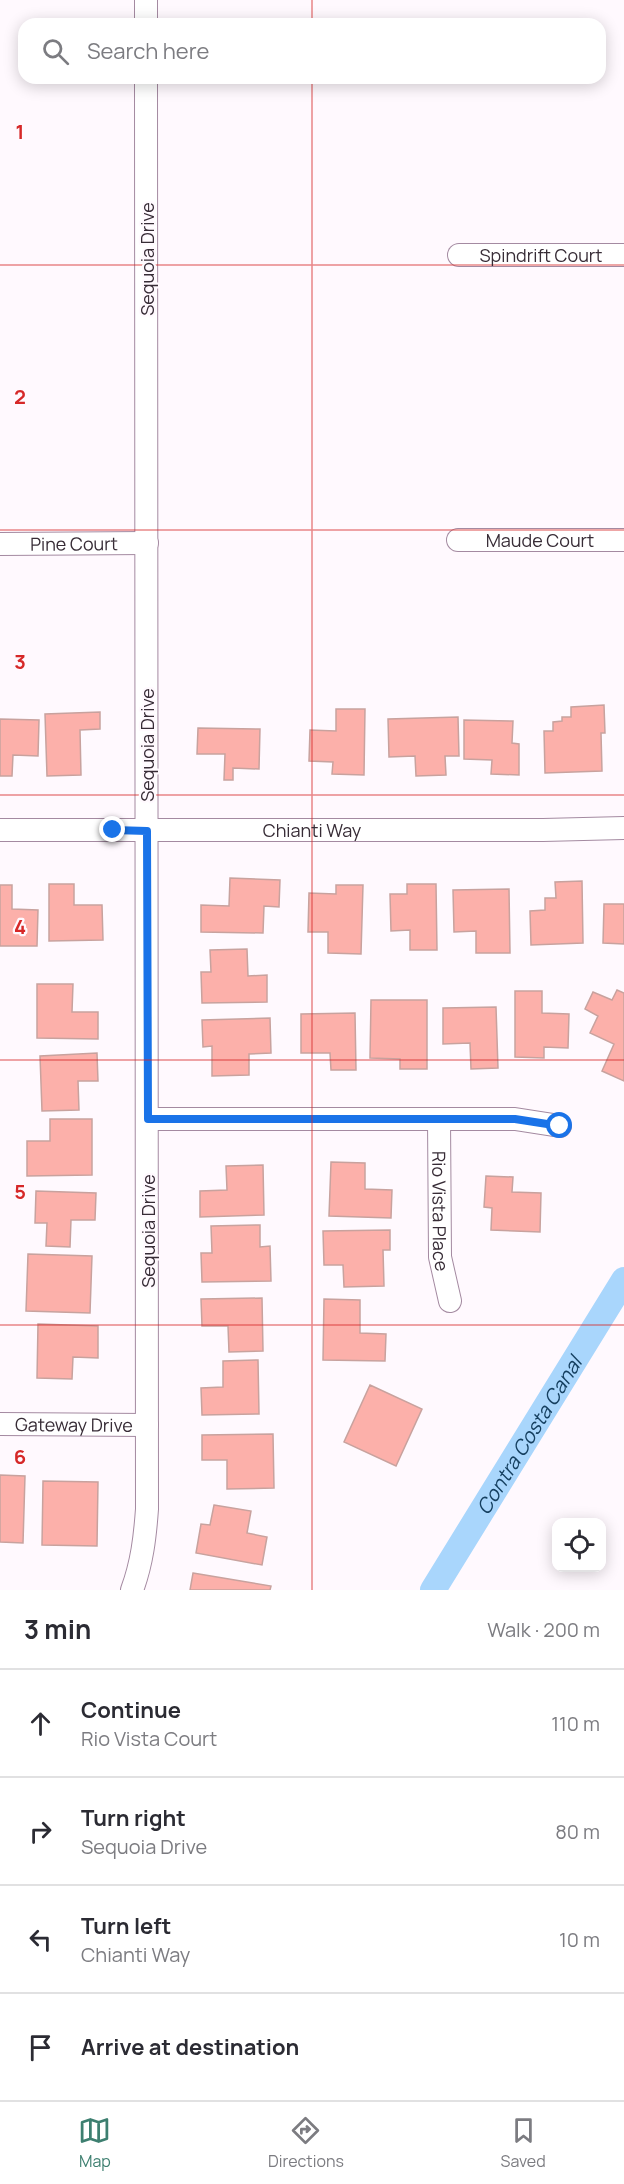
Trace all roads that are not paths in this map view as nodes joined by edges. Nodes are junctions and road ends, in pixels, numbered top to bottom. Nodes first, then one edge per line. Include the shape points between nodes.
1 (146, 0) edge
2 (146, 18) edge
3 (146, 84) edge
4 (459, 255) dead end
5 (624, 255) edge
6 (458, 540) dead end
7 (624, 540) edge
8 (0, 543) edge
9 (147, 543) junction
10 (624, 828) edge
11 (0, 830) edge
12 (147, 831) junction
13 (148, 1119) junction
14 (439, 1119) junction
15 (560, 1126) dead end
16 (450, 1301) dead end
17 (0, 1424) edge
18 (147, 1425) junction
19 (132, 1590) edge

1 - 2 street
3 - 9 street, Sequoia Drive
4 - 5 street, Spindrift Court
6 - 7 street, Maude Court
8 - 9 street, Pine Court
9 - 12 street, Sequoia Drive
10 - 12 street, Chianti Way
11 - 12 street, Chianti Way
12 - 13 street, Sequoia Drive
13 - 14 street
13 - 18 street, Sequoia Drive
14 - 15 street via 515,1119
14 - 16 street, Rio Vista Place via 440,1257
17 - 18 street, Gateway Drive
18 - 19 street, Sequoia Drive via 145,1542

